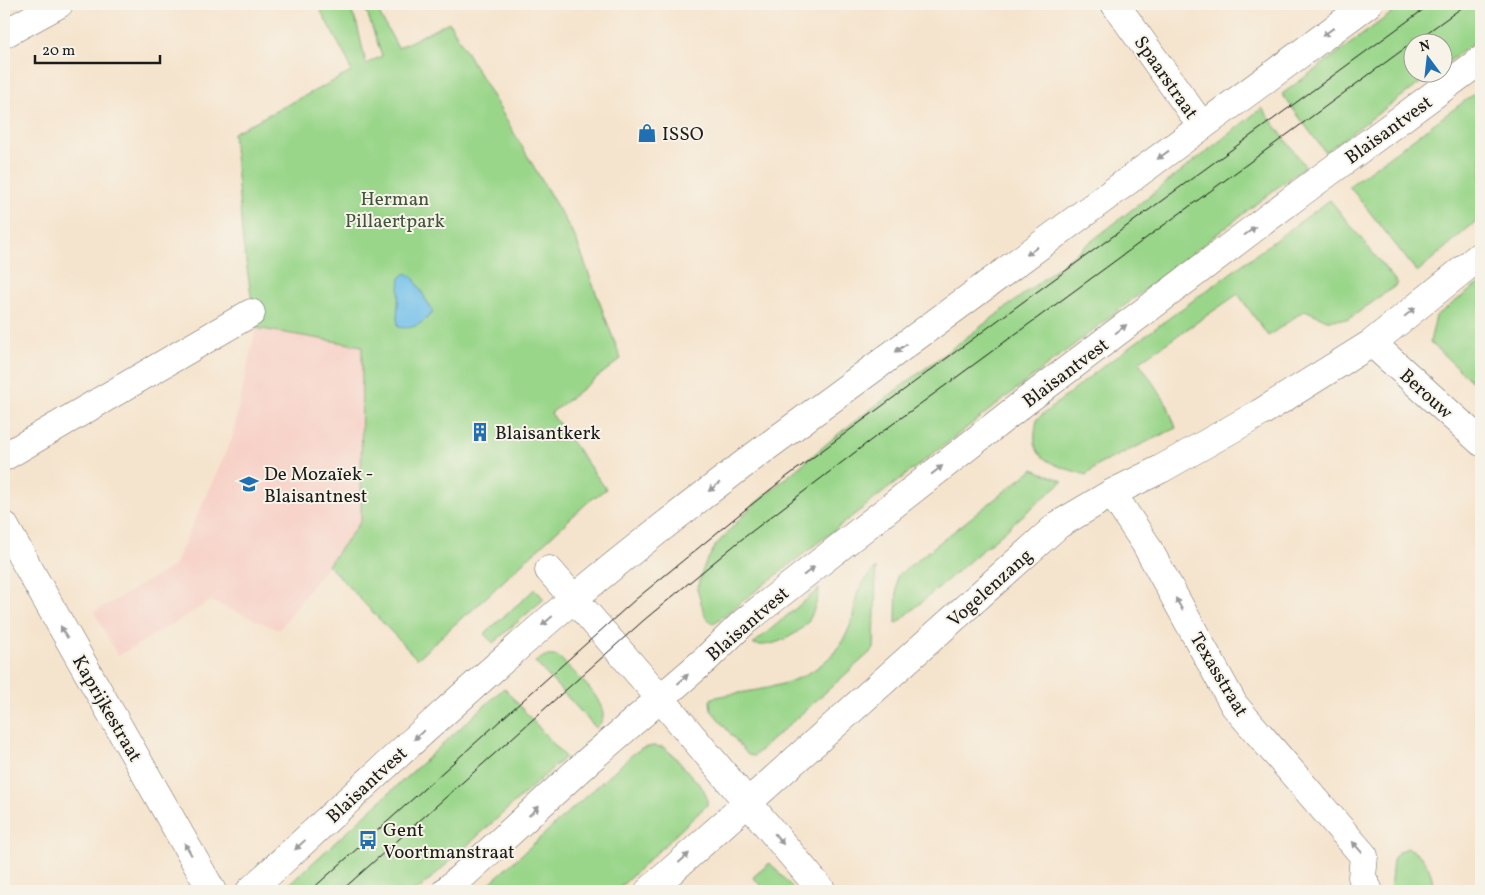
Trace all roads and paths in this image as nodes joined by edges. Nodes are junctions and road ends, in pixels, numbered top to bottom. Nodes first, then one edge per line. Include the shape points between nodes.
1 (59, 4) edge
2 (1115, 4) edge
3 (1368, 4) edge
4 (4, 34) edge
5 (1481, 60) edge
6 (1202, 126) junction
7 (1481, 254) edge
8 (251, 313) dead end
9 (1372, 343) junction
10 (1481, 442) edge
11 (4, 457) edge
12 (1112, 493) junction
13 (4, 525) edge
14 (549, 570) dead end
15 (574, 598) junction
16 (660, 699) junction
17 (748, 801) junction
18 (212, 891) edge
19 (250, 891) edge
20 (446, 891) edge
21 (649, 891) edge
22 (822, 891) edge
23 (1369, 891) edge

1 - 4 main road
2 - 6 main road, Spaarstraat
3 -> 6 main road, Blaisantvest
16 -> 5 main road, Blaisantvest via 744,622 1026,401
6 -> 15 main road, Blaisantvest via 753,457
9 -> 7 main road, Vogelenzang
8 - 11 main road
9 - 10 main road, Berouw
9 - 12 main road, Vogelenzang via 1252,418
12 - 17 main road, Vogelenzang via 1058,525
23 -> 12 main road, Texasstraat via 1362,876 1364,856 1234,705 1145,543
18 -> 13 main road, Kaprijkestraat
14 - 15 main road
15 - 16 main road
15 -> 19 main road, Blaisantvest via 455,702
16 - 17 main road
20 -> 16 main road, Blaisantvest
21 -> 17 main road, Vogelenzang
17 -> 22 main road

